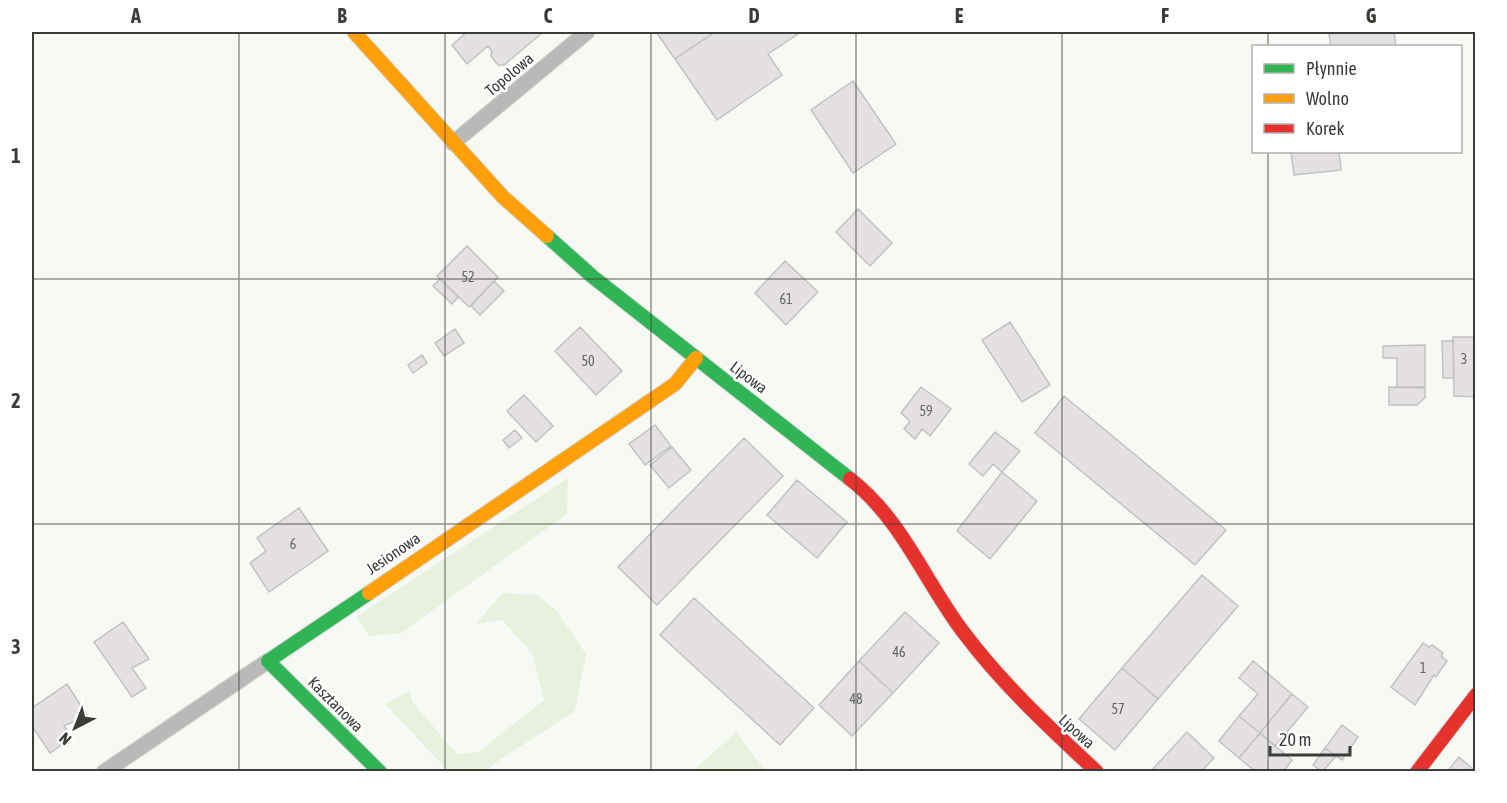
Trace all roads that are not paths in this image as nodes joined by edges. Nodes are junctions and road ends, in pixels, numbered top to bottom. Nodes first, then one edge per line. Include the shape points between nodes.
1 (354, 32) edge
2 (587, 32) edge
3 (453, 143) junction
4 (696, 358) junction
5 (268, 661) junction
6 (1476, 695) edge
7 (104, 771) edge
8 (380, 771) edge
9 (1097, 771) edge
10 (1418, 771) edge

1 - 3 street, Lipowa
2 - 3 lane, Topolowa
3 - 4 street, Lipowa via 551,241
4 - 5 street, Jesionowa via 675,384
4 - 9 street, Lipowa via 863,489 907,542 962,631 994,671
5 - 7 lane, Jesionowa
5 - 8 street, Kasztanowa
6 - 10 street

